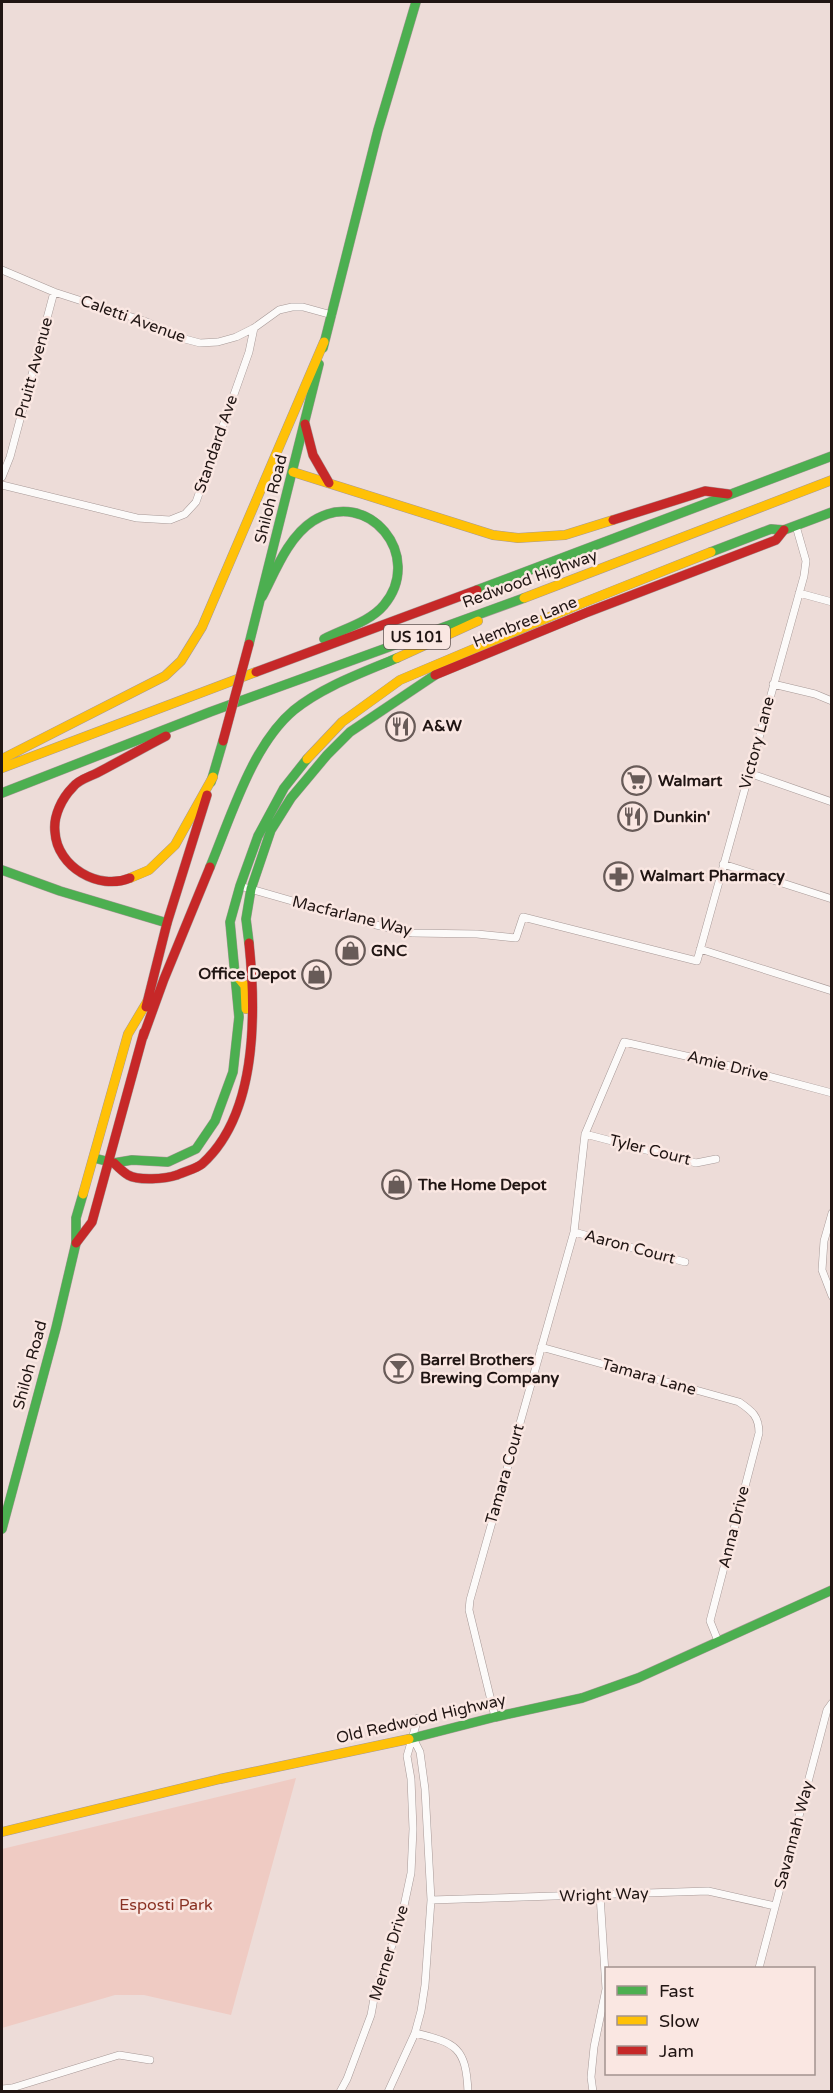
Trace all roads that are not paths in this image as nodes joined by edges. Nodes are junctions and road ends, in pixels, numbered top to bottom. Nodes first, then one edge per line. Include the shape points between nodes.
1 (416, 2) edge
2 (2, 270) edge
3 (54, 292) junction
4 (332, 315) junction
5 (254, 328) junction
6 (324, 342) junction
7 (304, 424) junction
8 (831, 456) edge
9 (293, 472) junction
10 (2, 477) edge
11 (831, 480) edge
12 (329, 483) junction
13 (2, 485) edge
14 (732, 494) junction
15 (831, 512) edge
16 (796, 526) junction
17 (784, 530) junction
18 (799, 593) junction
19 (534, 594) junction
20 (262, 597) junction
21 (831, 602) edge
22 (270, 666) junction
23 (773, 684) junction
24 (831, 701) edge
25 (210, 712) junction
26 (2, 759) edge
27 (2, 768) edge
28 (749, 773) junction
29 (213, 777) junction
30 (2, 793) edge
31 (831, 802) edge
32 (723, 864) junction
33 (2, 870) edge
34 (240, 886) junction
35 (251, 889) junction
36 (831, 899) edge
37 (167, 923) junction
38 (700, 949) junction
39 (697, 961) joint
40 (236, 975) junction
41 (831, 991) edge
42 (147, 1002) junction
43 (143, 1037) junction
44 (252, 1040) junction
45 (624, 1042) joint
46 (831, 1093) edge
47 (585, 1134) junction
48 (94, 1158) junction
49 (716, 1159) dead end
50 (111, 1163) junction
51 (831, 1213) edge
52 (574, 1232) junction
53 (76, 1243) junction
54 (685, 1262) dead end
55 (831, 1296) edge
56 (541, 1347) junction
57 (754, 1413) joint
58 (2, 1529) edge
59 (831, 1590) edge
60 (718, 1641) junction
61 (831, 1703) edge
62 (495, 1717) junction
63 (418, 1718) dead end
64 (413, 1738) junction
65 (2, 1832) edge
66 (600, 1895) junction
67 (431, 1900) junction
68 (775, 1905) junction
69 (759, 1967) edge
70 (605, 1973) edge
71 (605, 1996) edge
72 (415, 2033) junction
73 (150, 2060) dead end
74 (2, 2089) edge
75 (13, 2090) edge
76 (340, 2091) edge
77 (388, 2091) edge
78 (468, 2091) edge
79 (593, 2091) edge

1 - 4 main road, Shiloh Road via 386,101
2 - 3 street, Caletti Avenue
3 - 5 street, Caletti Avenue via 200,343 236,337
3 - 10 street, Pruitt Avenue
4 - 5 street, Caletti Avenue via 292,307 279,310
4 - 6 main road, Shiloh Road
5 - 13 street, Standard Ave via 196,502 184,514 170,520 137,518
6 - 7 main road, Shiloh Road
6 - 26 main road via 202,627 181,661 165,676
7 - 9 main road, Shiloh Road
7 - 12 main road via 310,451
8 - 14 main road, Redwood Highway / US 101
9 - 12 main road
9 - 20 main road, Shiloh Road
11 - 19 main road, Redwood Highway / US 101
12 - 14 main road via 493,535 518,538 565,535 705,491
14 - 22 main road, Redwood Highway / US 101
15 - 16 main road, Hembree Lane
16 - 17 main road, Hembree Lane
16 - 18 street, Victory Lane via 806,561
17 - 34 main road, Hembree Lane via 771,529 750,537 400,680 342,722 311,754 258,836
17 - 35 main road, Hembree Lane via 776,540 429,677 402,694 350,732 291,798 271,830
18 - 21 street
18 - 23 street, Victory Lane
19 - 25 main road, Redwood Highway / US 101
19 - 43 main road via 321,691 280,722 256,758
20 - 22 main road via 303,528 325,514 346,511 371,519 389,534 398,552 394,590 375,612
20 - 29 main road, Shiloh Road, bridge
22 - 27 main road, Redwood Highway / US 101
23 - 24 street
23 - 28 street, Victory Lane
25 - 29 main road via 74,785 65,794 56,817 60,849 74,869 93,880 118,883 142,874 160,863 175,845
25 - 30 main road, Redwood Highway / US 101
28 - 31 street
28 - 32 street, Victory Lane
29 - 37 main road, Shiloh Road
32 - 36 street
32 - 38 street, Victory Lane
33 - 37 main road
34 - 35 street, Macfarlane Way
34 - 40 main road, Hembree Lane via 230,922
35 - 39 street, Macfarlane Way via 413,933 516,938 523,916
35 - 44 main road, Hembree Lane via 246,920 253,982
37 - 42 main road, Shiloh Road
38 - 39 street, Victory Lane
38 - 41 street
40 - 44 main road via 246,986 246,1026
40 - 50 main road, Hembree Lane via 239,1017 233,1072 205,1137 195,1149 168,1162
42 - 43 main road, Shiloh Road
42 - 48 main road, Shiloh Road via 128,1034
43 - 50 main road, Shiloh Road
44 - 50 main road, Hembree Lane via 244,1087 227,1134 201,1165 171,1177 137,1178
45 - 46 street, Amie Drive
45 - 47 street, Tamara Court
47 - 49 street, Tyler Court via 696,1163
47 - 52 street, Tamara Court
48 - 50 main road, Hembree Lane
48 - 53 main road, Shiloh Road via 76,1218
50 - 53 main road, Shiloh Road via 92,1222
51 - 55 street via 822,1270
52 - 54 street, Aaron Court
52 - 56 street, Tamara Court
53 - 58 main road, Shiloh Road
56 - 57 street, Tamara Lane via 739,1402
56 - 62 street, Tamara Court via 470,1600
57 - 60 street, Anna Drive via 759,1433 710,1621
59 - 60 main road, Old Redwood Highway
60 - 62 main road, Old Redwood Highway via 597,1693
61 - 68 street, Savannah Way
62 - 64 main road, Old Redwood Highway
63 - 64 street, Merner Drive
64 - 65 main road, Old Redwood Highway via 220,1779
64 - 67 street, Merner Drive via 420,1752 425,1790
64 - 76 street, Merner Drive via 407,1756 411,1779 411,1873 401,1920 371,2015
66 - 67 street, Wright Way
66 - 68 street, Wright Way via 708,1892
66 - 70 street
67 - 72 street, Merner Drive via 425,1985
68 - 69 street, Savannah Way
71 - 79 street via 594,2047
72 - 77 street, Merner Drive
72 - 78 street via 459,2050
73 - 75 street via 118,2055
74 - 75 street

